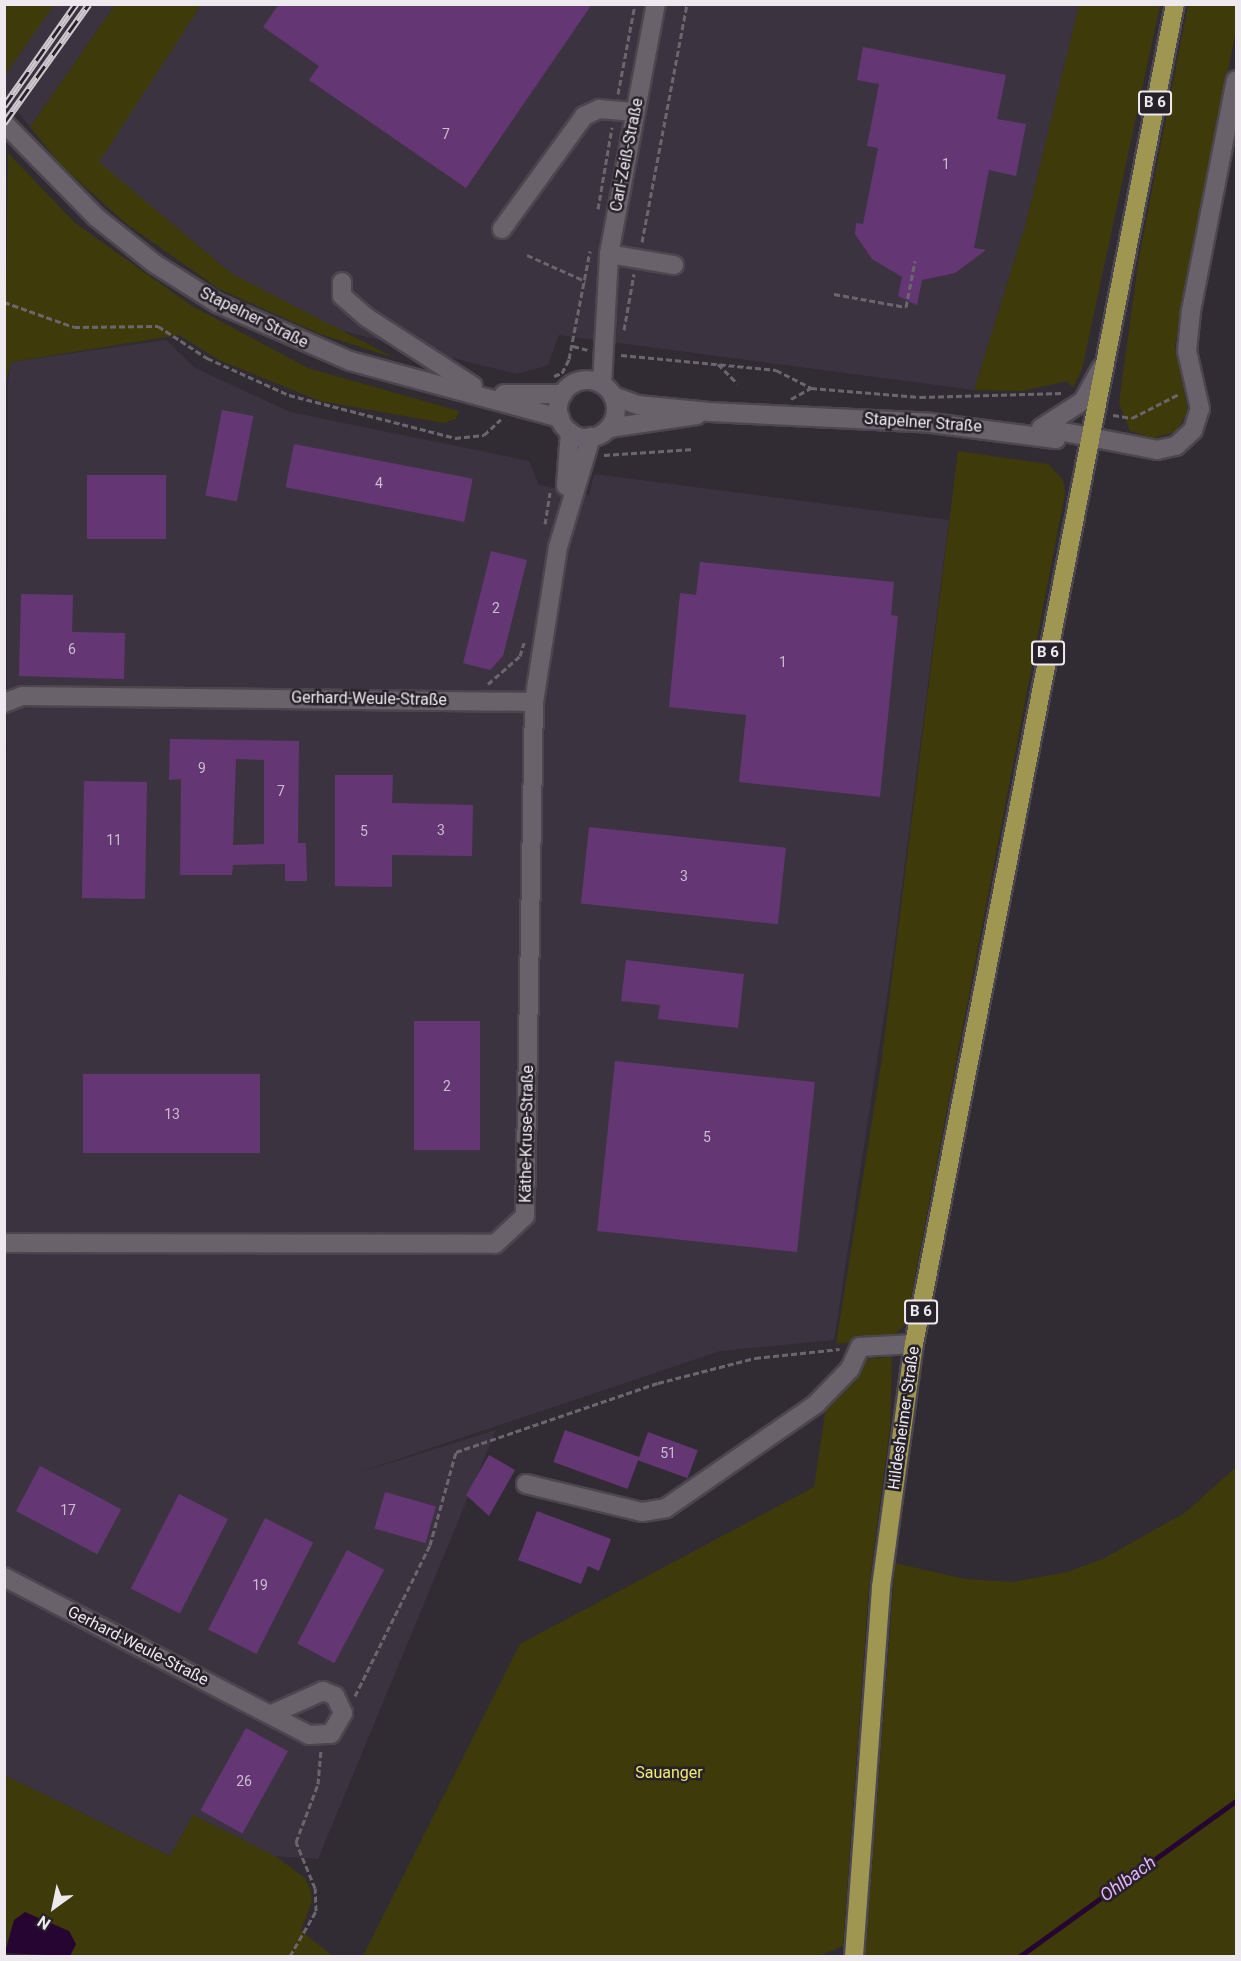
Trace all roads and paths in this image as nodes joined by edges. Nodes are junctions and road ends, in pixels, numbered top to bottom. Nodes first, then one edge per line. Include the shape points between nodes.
1 (635, 4) edge
2 (656, 4) edge
3 (687, 4) edge
4 (1175, 4) edge
5 (1236, 80) edge
6 (616, 109) junction
7 (635, 112) junction
8 (4, 123) edge
9 (597, 212) dead end
10 (502, 229) dead end
11 (591, 246) dead end
12 (609, 254) junction
13 (527, 255) dead end
14 (636, 259) junction
15 (915, 261) dead end
16 (674, 265) dead end
17 (585, 281) junction
18 (342, 282) dead end
19 (834, 294) dead end
20 (4, 303) edge
21 (603, 306) junction
22 (623, 334) dead end
23 (621, 344) dead end
24 (600, 352) junction
25 (620, 355) junction
26 (619, 363) dead end
27 (718, 364) junction
28 (546, 379) dead end
29 (584, 380) junction
30 (737, 383) dead end
31 (1194, 386) junction
32 (608, 390) junction
33 (488, 394) junction
34 (562, 394) junction
35 (506, 400) junction
36 (1084, 410) junction
37 (710, 412) junction
38 (634, 424) junction
39 (565, 425) junction
40 (609, 428) junction
41 (1043, 428) junction
42 (1012, 430) junction
43 (591, 437) junction
44 (1088, 439) junction
45 (632, 449) junction
46 (694, 449) dead end
47 (601, 458) dead end
48 (551, 489) dead end
49 (568, 502) junction
50 (543, 533) dead end
51 (526, 636) dead end
52 (481, 700) junction
53 (534, 702) junction
54 (4, 703) edge
55 (4, 1243) edge
56 (914, 1344) junction
57 (860, 1347) junction
58 (526, 1484) dead end
59 (4, 1577) edge
60 (342, 1707) junction
61 (272, 1714) junction
62 (318, 1737) junction
63 (290, 1956) edge
64 (853, 1956) edge

1 - 6 path
2 - 7 street, Carl-Zeiß-Straße
3 - 14 path
4 - 36 main road, B 6 via 1102,367
5 - 31 street via 1191,311 1187,351
6 - 7 street
6 - 9 path
6 - 10 street via 584,116
7 - 12 street, Carl-Zeiß-Straße
8 - 33 street, Stapelner Straße via 44,168 155,264 217,303 350,361
11 - 17 path
12 - 14 street
12 - 21 street, Carl-Zeiß-Straße
13 - 17 path
14 - 16 street
14 - 22 path
15 - 19 path via 906,307
17 - 28 path via 569,359 562,373
18 - 33 street via 342,296 366,316 417,354
20 - 35 path via 74,327 158,326 245,378 289,395 455,438 484,435 498,424
21 - 24 street, Carl-Zeiß-Straße
21 - 29 street, Carl-Zeiß-Straße
23 - 25 path
24 - 25 path
24 - 32 street, Carl-Zeiß-Straße
25 - 26 path
25 - 27 path
27 - 30 path
27 - 36 path via 776,369 811,388 920,398 1020,398 1063,392
29 - 32 street, Stapelner Straße
29 - 34 street
31 - 36 path via 1132,418
31 - 44 street via 1198,421 1176,446 1139,449
32 - 37 street, Stapelner Straße
32 - 40 street via 616,413
33 - 34 street, Stapelner Straße
33 - 35 street, Stapelner Straße
34 - 39 street
35 - 39 street, Stapelner Straße
36 - 41 street
36 - 44 main road, B 6
37 - 38 street, Stapelner Straße
37 - 42 street, Stapelner Straße
38 - 40 street, Stapelner Straße
38 - 45 path
39 - 43 street, Stapelner Straße
39 - 49 street
40 - 43 street, Stapelner Straße
41 - 42 street
41 - 44 street
42 - 44 street, Stapelner Straße via 1072,442
43 - 49 street
44 - 56 main road, Hildesheimer Straße / B 6
45 - 46 path
45 - 47 path via 608,451
48 - 50 path
49 - 53 street
51 - 52 path via 520,656 482,688
52 - 53 street, Gerhard-Weule-Straße
52 - 54 street, Gerhard-Weule-Straße via 22,696
53 - 55 street, Käthe-Kruse-Straße via 525,1215 495,1244
56 - 57 street
56 - 64 main road, Hildesheimer Straße / B 6 via 881,1587
57 - 58 street via 850,1369 816,1404 666,1508 642,1512
57 - 60 path via 755,1358 669,1380 456,1452 430,1545 363,1688
59 - 61 street, Gerhard-Weule-Straße
60 - 61 street via 329,1693 316,1692
60 - 62 street via 340,1726
61 - 62 street, Gerhard-Weule-Straße
62 - 63 path via 322,1770 296,1842 315,1888 316,1911

